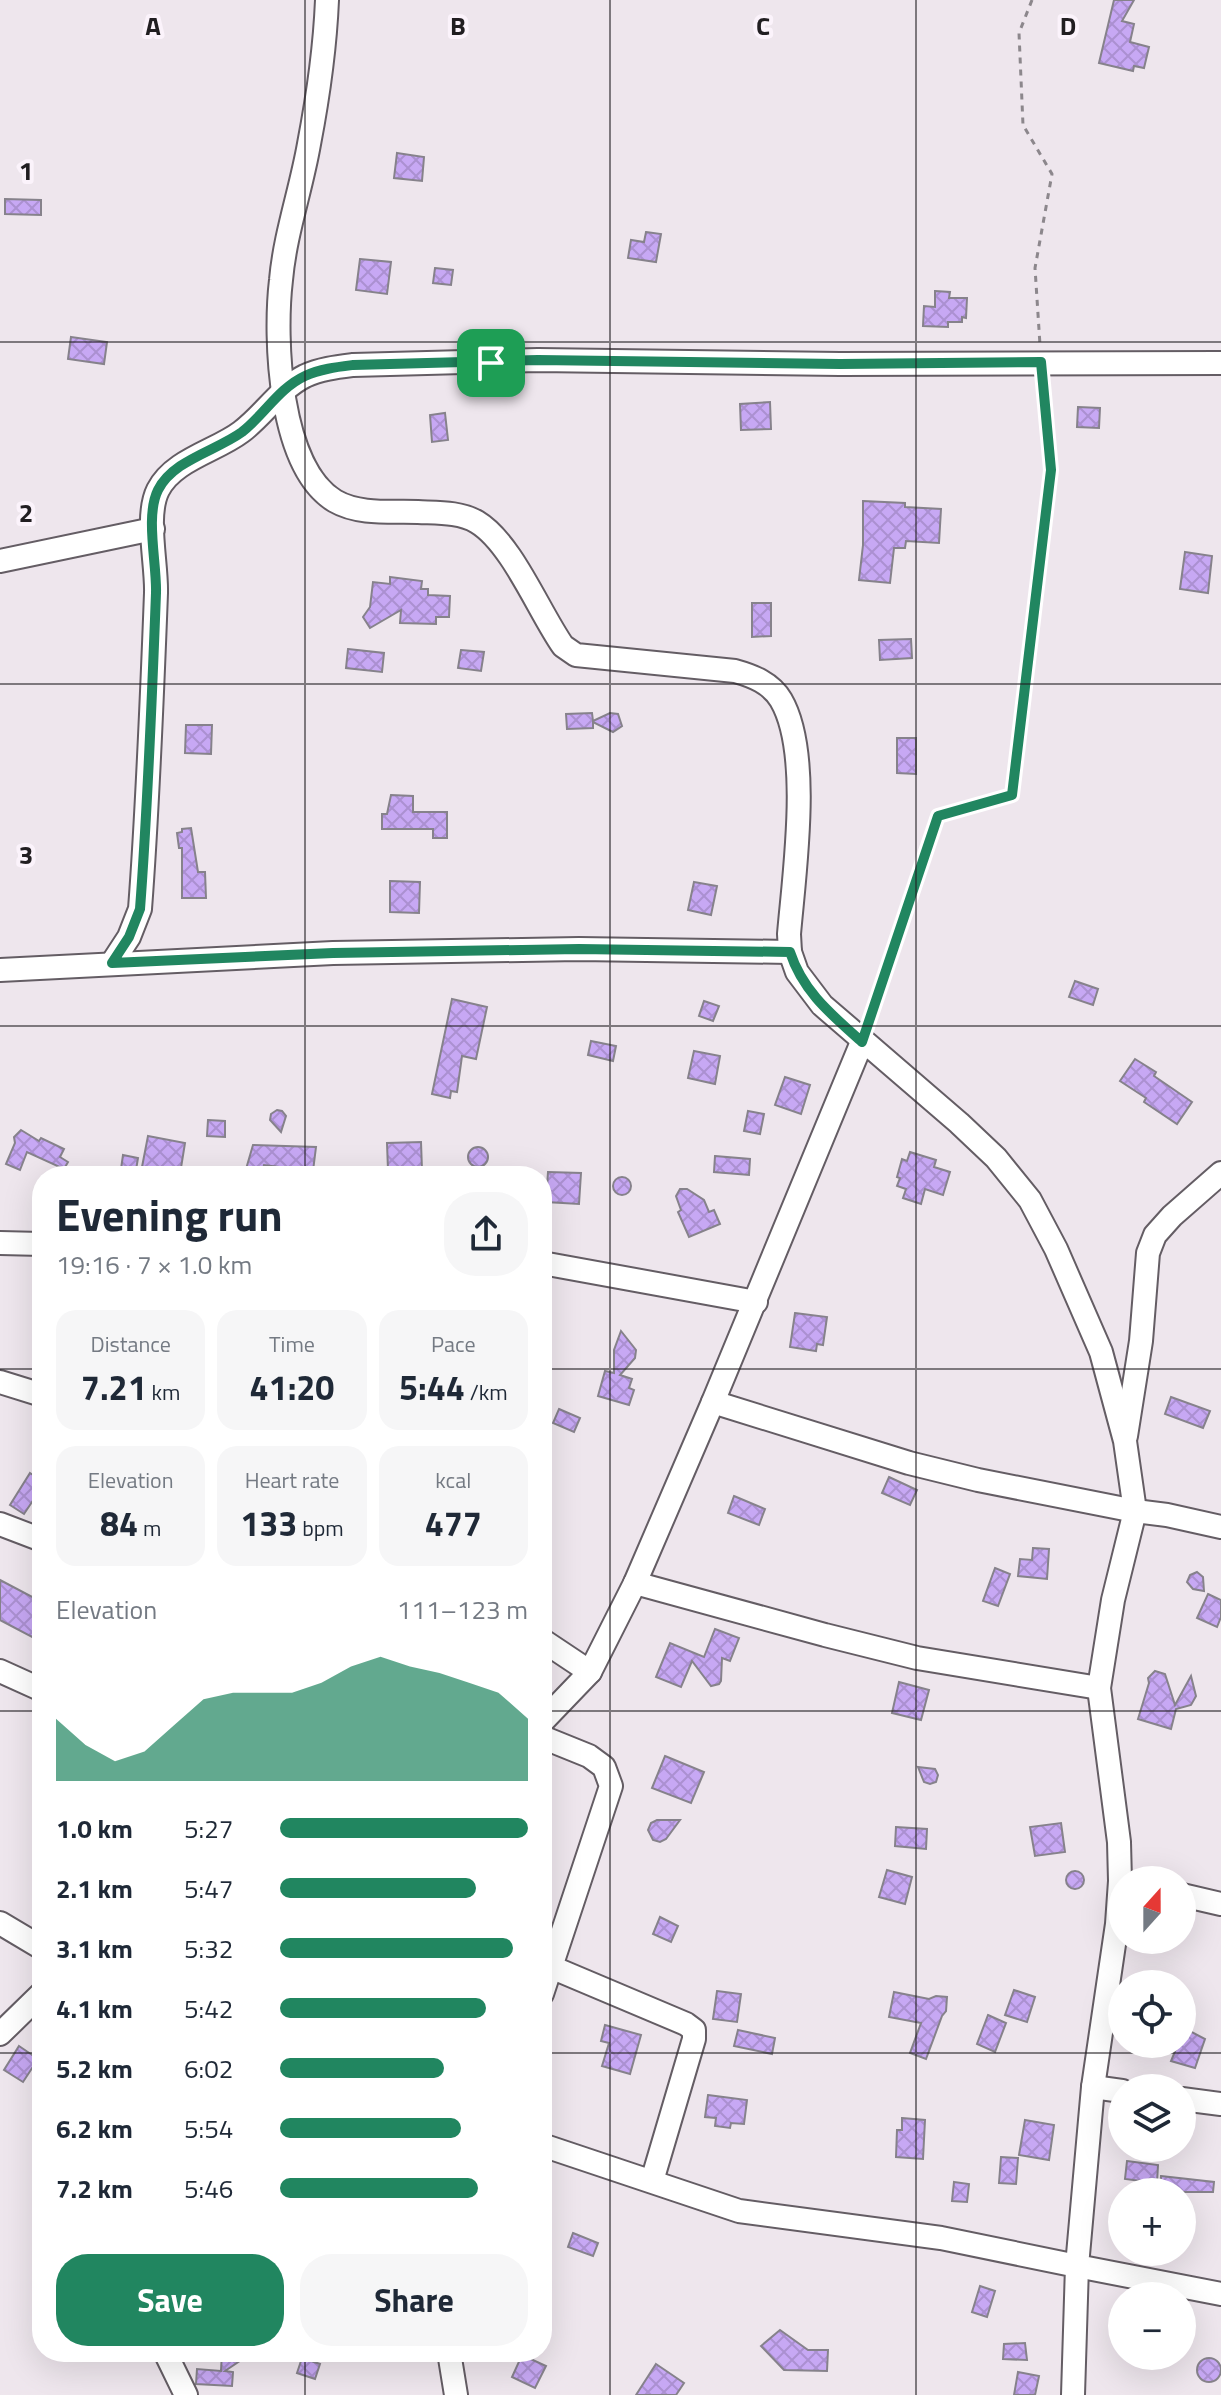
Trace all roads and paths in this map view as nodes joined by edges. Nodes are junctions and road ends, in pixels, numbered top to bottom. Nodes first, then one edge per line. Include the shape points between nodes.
1 (327, 0) edge
2 (1032, 0) edge
3 (1041, 362) junction
4 (1221, 363) edge
5 (282, 392) junction
6 (153, 529) junction
7 (0, 561) edge
8 (790, 952) junction
9 (112, 963) junction
10 (0, 970) edge
11 (862, 1042) junction
12 (1221, 1173) edge
13 (0, 1243) edge
14 (32, 1244) edge
15 (552, 1265) edge
16 (756, 1302) junction
17 (0, 1382) edge
18 (32, 1392) edge
19 (713, 1402) junction
20 (1125, 1441) junction
21 (1135, 1511) junction
22 (0, 1524) edge
23 (1221, 1527) edge
24 (32, 1536) edge
25 (635, 1583) junction
26 (552, 1647) edge
27 (0, 1671) edge
28 (590, 1672) junction
29 (32, 1685) edge
30 (1099, 1688) junction
31 (552, 1712) edge
32 (552, 1741) edge
33 (1120, 1866) edge
34 (1196, 1898) edge
35 (1221, 1904) edge
36 (0, 1923) edge
37 (32, 1942) edge
38 (1113, 1954) edge
39 (552, 1964) edge
40 (552, 1967) edge
41 (32, 2003) edge
42 (0, 2034) edge
43 (1093, 2087) junction
44 (1108, 2089) edge
45 (1196, 2101) edge
46 (1221, 2104) edge
47 (552, 2148) edge
48 (652, 2181) junction
49 (1077, 2266) junction
50 (1221, 2294) edge
51 (170, 2362) edge
52 (450, 2362) edge
53 (186, 2395) edge
54 (455, 2395) edge
55 (1073, 2395) edge

1 - 5 street via 310,144 280,283
2 - 3 path via 1019,33 1023,125 1052,174 1035,268
3 - 4 street
3 - 5 street via 538,360 353,365 304,376
3 - 11 path via 1051,470 1012,795 938,816
5 - 6 street via 239,434 194,458 158,489
5 - 8 street via 298,449 322,492 358,509 456,514 477,522 512,563 563,646 576,655 735,671 755,676 781,699 798,781
6 - 7 street
6 - 9 street via 156,589 140,909
8 - 9 street via 579,949
8 - 11 street via 808,989
9 - 10 street
11 - 16 street
11 - 20 street via 959,1123 1030,1200 1101,1352
12 - 20 street via 1172,1216 1148,1253
13 - 14 street
15 - 16 street
16 - 19 street
17 - 18 street
19 - 21 street via 936,1470
19 - 25 street
20 - 21 street
21 - 23 street
21 - 30 street
22 - 24 street
25 - 28 street
25 - 30 street via 917,1658
26 - 28 street
27 - 29 street
28 - 31 street
30 - 33 street
32 - 39 street via 604,1767 611,1786
34 - 35 street
36 - 37 street
38 - 43 street
40 - 48 street via 694,2030
41 - 42 street
43 - 44 street
43 - 49 street
45 - 46 street
47 - 48 street
48 - 49 street via 747,2213 941,2238
49 - 50 street
49 - 55 street
51 - 53 street
52 - 54 street

